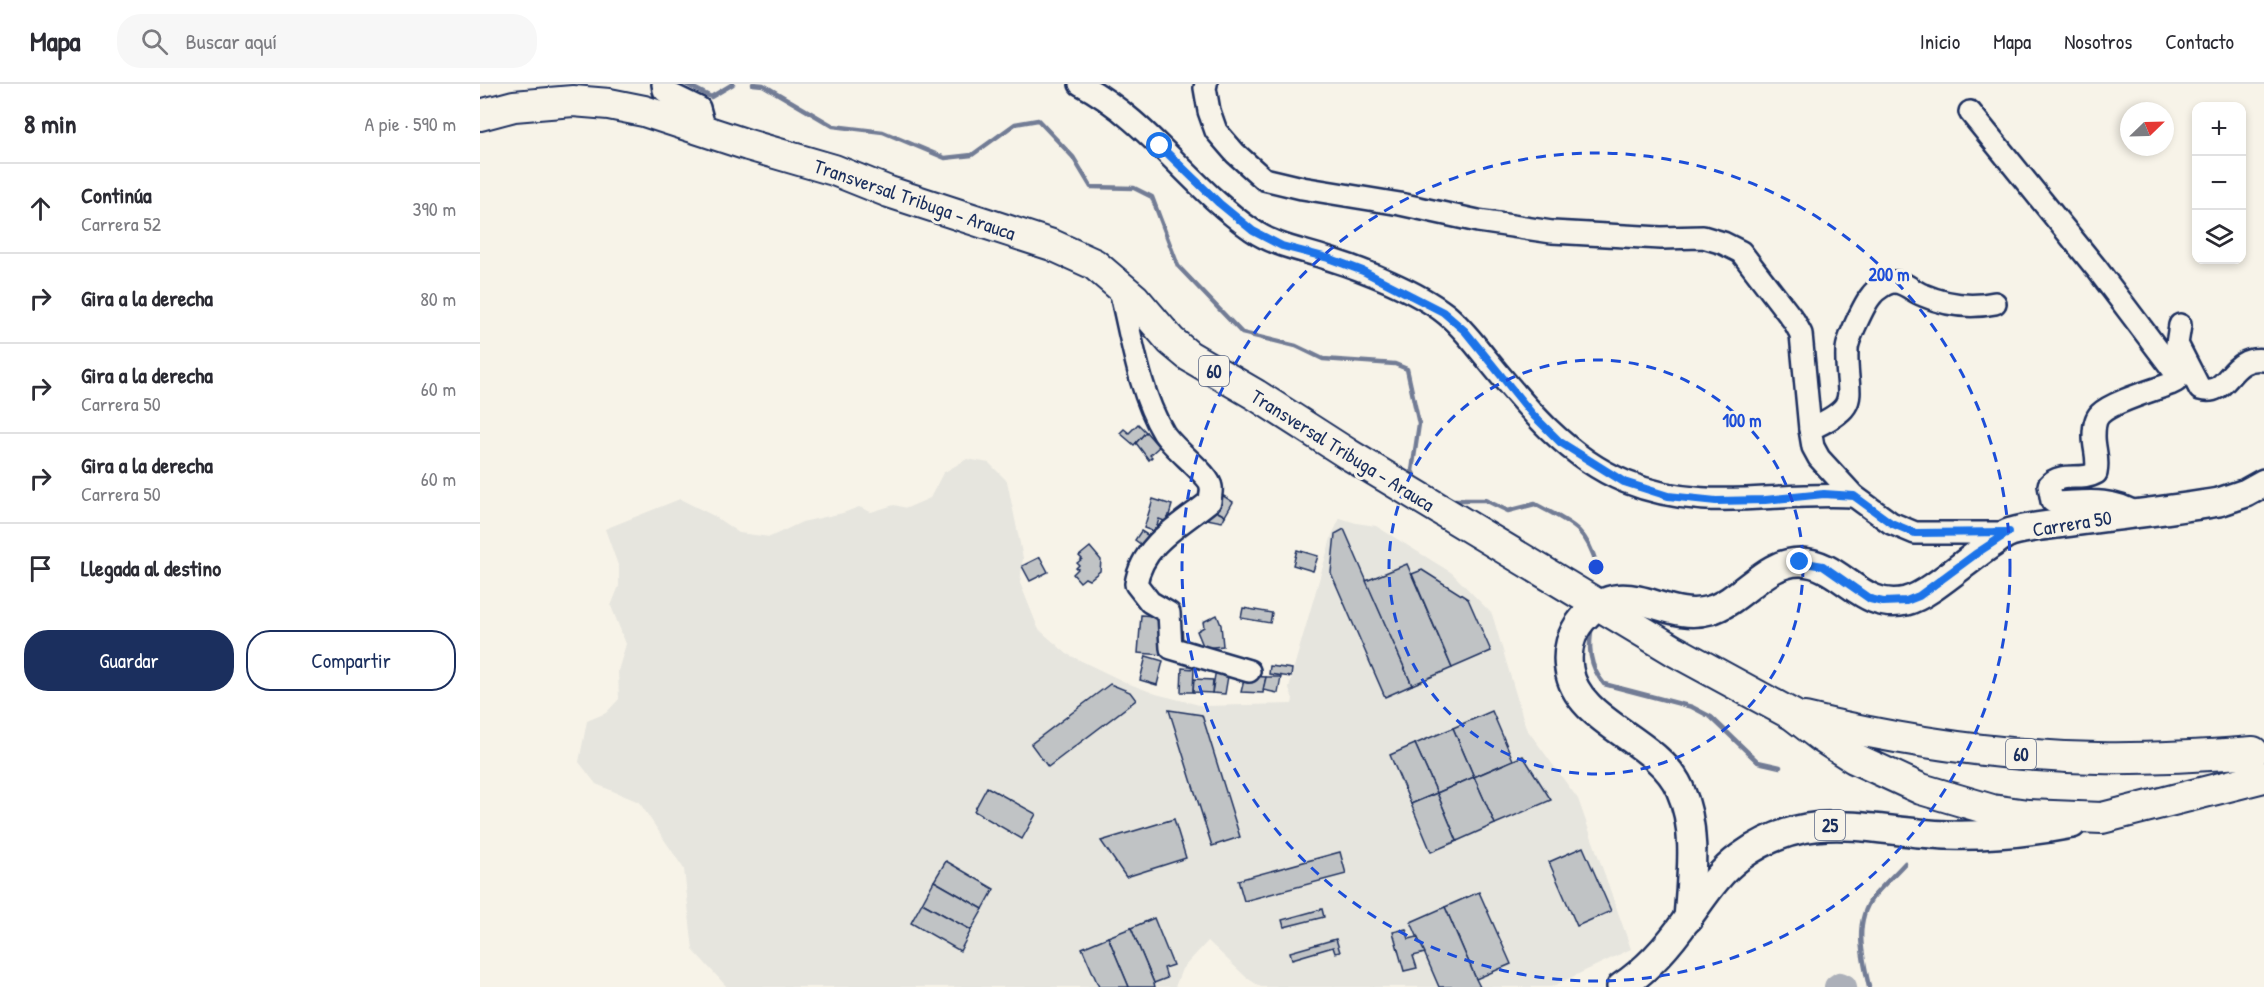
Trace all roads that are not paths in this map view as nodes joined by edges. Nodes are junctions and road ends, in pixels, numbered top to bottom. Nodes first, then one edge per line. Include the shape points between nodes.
1 (663, 84) edge
2 (1080, 84) edge
3 (1206, 84) edge
4 (1970, 112) dead end
5 (480, 115) edge
6 (705, 130) junction
7 (1119, 286) junction
8 (1995, 303) dead end
9 (2180, 325) dead end
10 (2264, 360) edge
11 (1810, 429) junction
12 (2264, 483) edge
13 (1854, 496) junction
14 (2135, 513) junction
15 (2009, 532) junction
16 (1600, 604) junction
17 (1249, 671) dead end
18 (1793, 715) junction
19 (2260, 760) edge
20 (2102, 818) junction
21 (1688, 919) junction
22 (1622, 986) edge

1 - 6 street via 668,93 699,108
2 - 13 street via 1100,94 1137,124 1253,231 1282,246 1363,271 1443,312 1465,331 1560,442 1624,482 1668,496 1716,501 1824,494
3 - 11 street via 1216,131 1234,153 1264,178 1478,221 1552,232 1703,237 1741,252 1801,334
4 - 14 street via 2177,375 2176,381 2100,414 2094,437 2098,453 2096,473 2088,477 2060,477 2049,485 2052,501 2056,503 2108,502
5 - 6 highway, Transversal Tribuga - Arauca / 60 via 514,106 573,101 644,111
6 - 7 highway, Transversal Tribuga - Arauca / 60 via 1052,245 1094,264
7 - 16 highway, Transversal Tribuga - Arauca / 60 via 1189,356
7 - 17 street via 1148,403 1164,434 1211,486 1210,501 1153,547 1138,571 1136,584 1150,602 1169,613 1170,655
8 - 11 street via 1966,306 1923,296 1894,282 1885,285 1871,296 1848,340 1848,401 1831,419
9 - 10 street via 2177,344 2200,389 2217,389 2238,366
11 - 13 street via 1819,458
12 - 14 main road, Carrera 50 via 2219,502
13 - 15 street via 1891,523 1915,533
14 - 15 main road, Carrera 50
15 - 16 main road, Carrera 50 via 1925,592 1906,601 1870,599 1823,566 1800,562 1782,565 1712,610 1671,610 1632,597
16 - 18 highway, Transversal Tribuga - Arauca / 60 via 1675,651
16 - 21 main road via 1584,617 1571,638 1568,652 1573,685 1583,700 1652,753 1674,776 1681,790 1690,825 1692,859
18 - 19 highway, Transversal Tribuga - Arauca / 60 via 1880,735 2021,754
18 - 20 highway, Transversal Tribuga - Arauca / 60 via 1854,758 1956,801 2010,812
19 - 20 highway, 25 via 2163,801
20 - 21 main road, 25 via 2041,830 1979,835 1836,824 1799,830 1765,842 1730,865
21 - 22 main road, 25 via 1646,968

